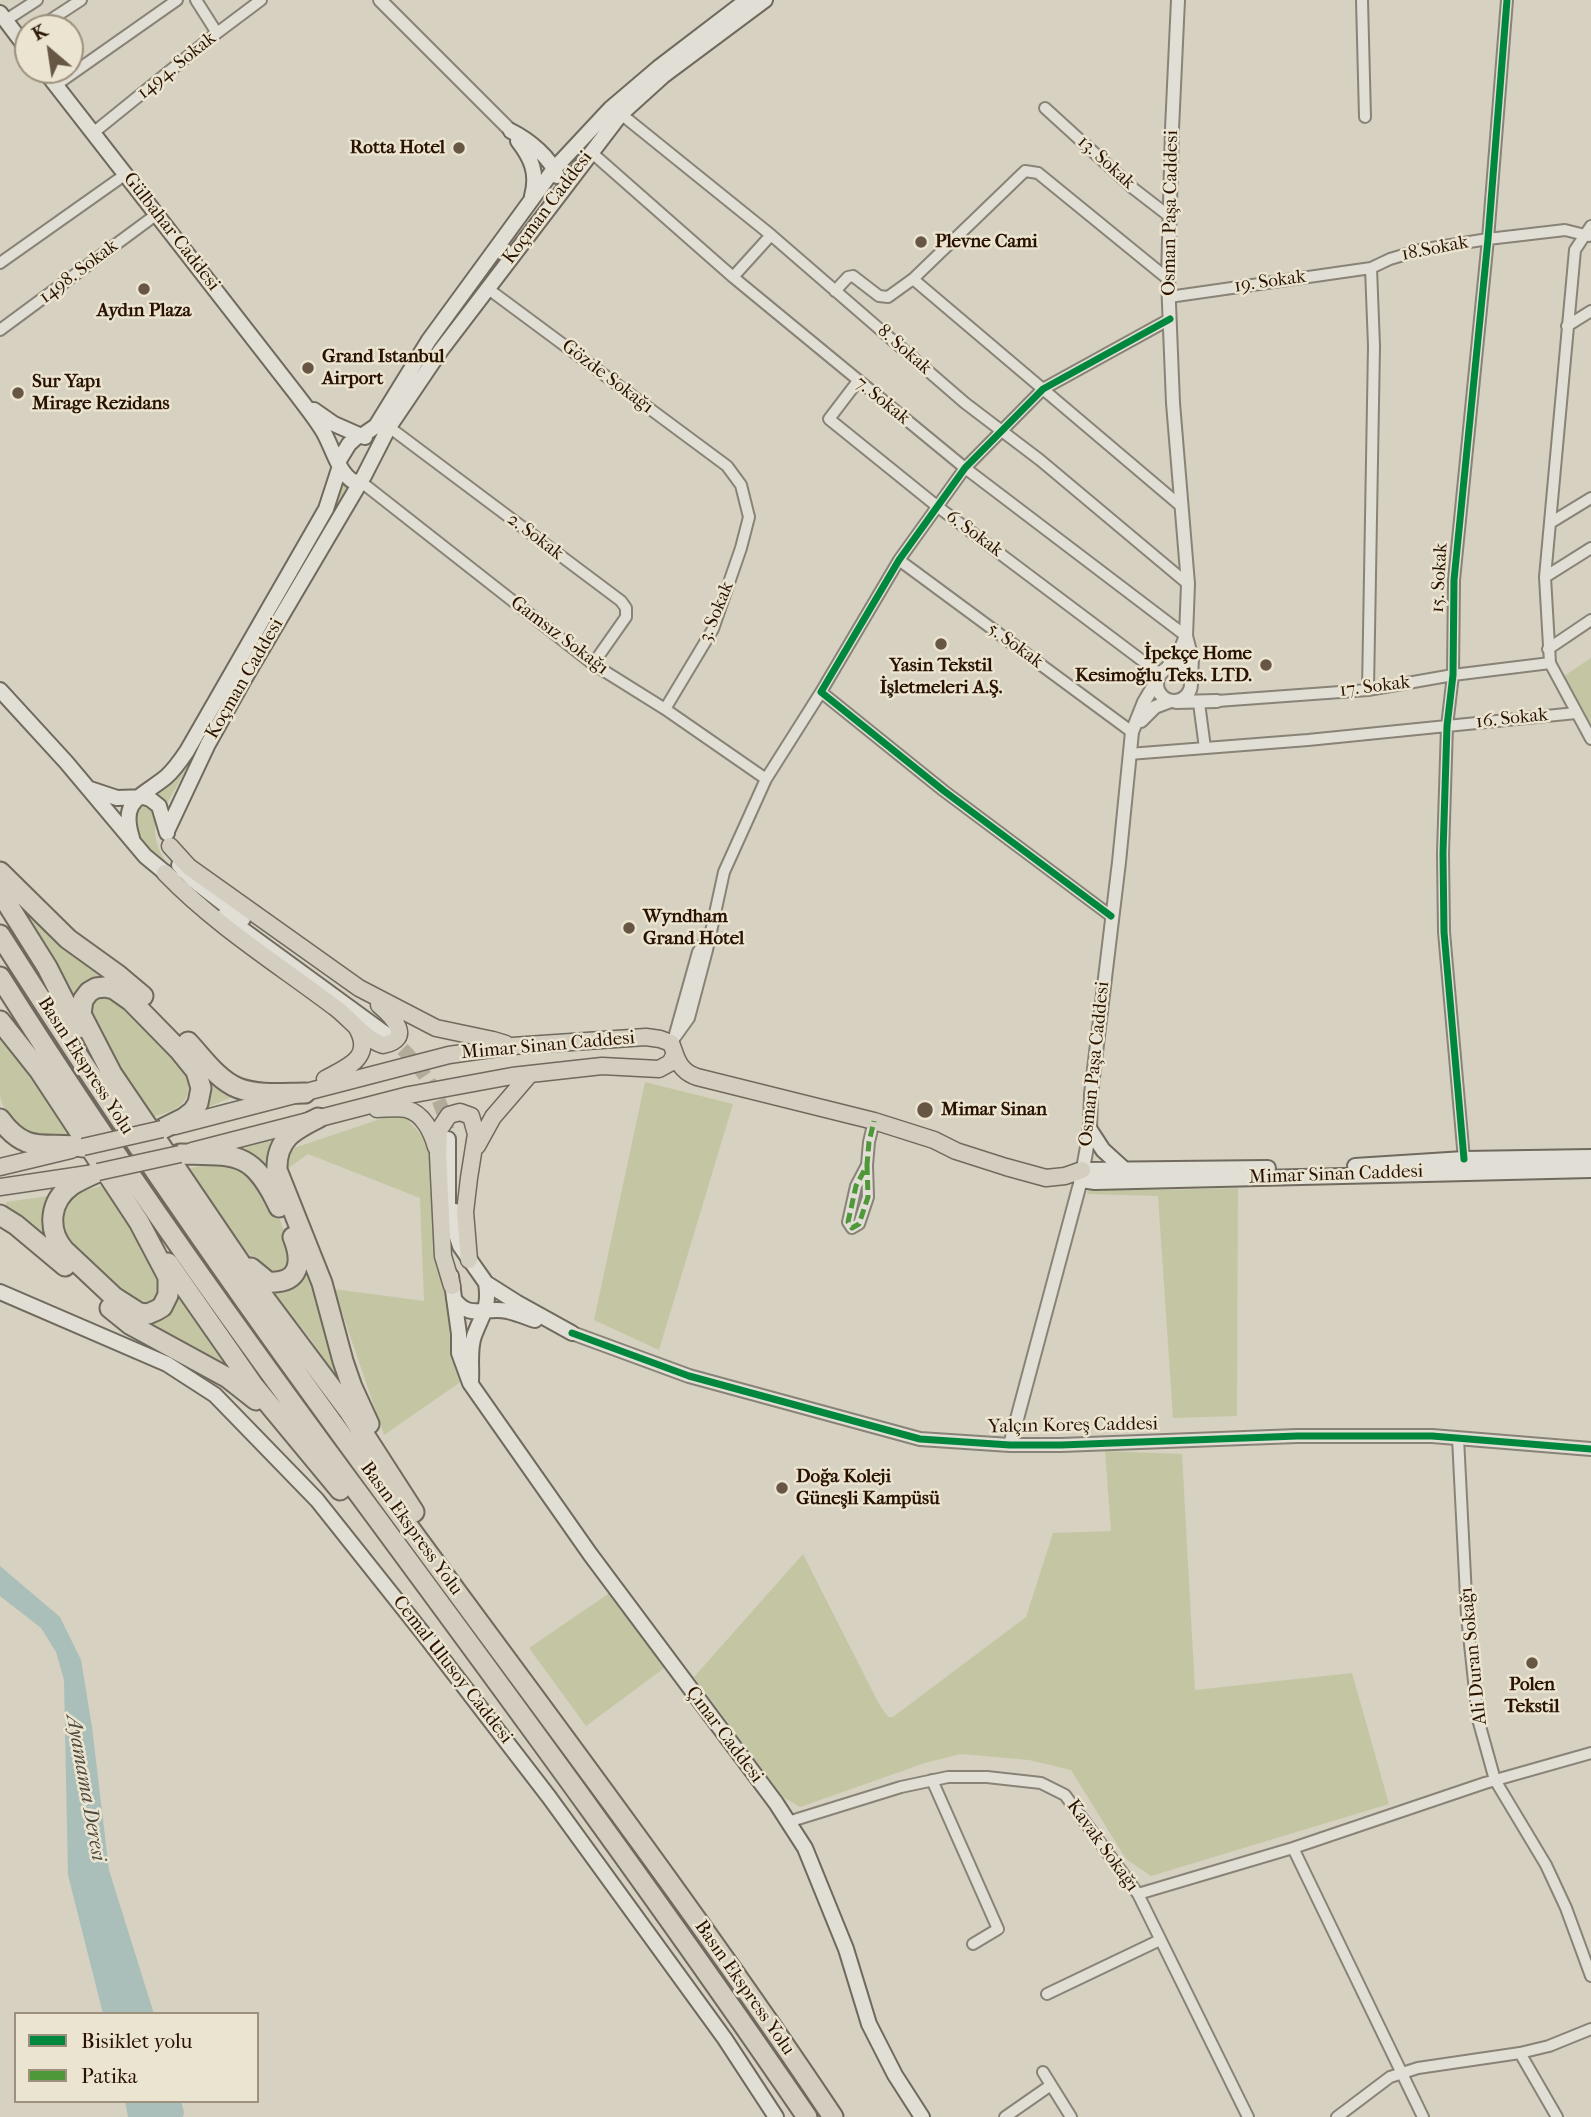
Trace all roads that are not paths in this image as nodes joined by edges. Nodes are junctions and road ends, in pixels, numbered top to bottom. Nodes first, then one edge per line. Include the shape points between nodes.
1 (37, 0) edge
2 (80, 0) edge
3 (177, 0) edge
4 (196, 0) edge
5 (261, 0) edge
6 (380, 0) edge
7 (747, 0) edge
8 (765, 0) edge
9 (1178, 0) edge
10 (1362, 0) edge
11 (1507, 0) edge
12 (59, 14) edge
13 (3, 16) edge
14 (217, 33) junction
15 (56, 85) joint
16 (1045, 108) dead end
17 (621, 114) junction
18 (1364, 117) dead end
19 (511, 131) junction
20 (93, 133) junction
21 (591, 152) junction
22 (554, 169) junction
23 (126, 174) junction
24 (530, 202) junction
25 (157, 214) junction
26 (1169, 216) junction
27 (1589, 232) edge
28 (771, 235) junction
29 (525, 239) junction
30 (1488, 239) junction
31 (0, 263) edge
32 (1371, 268) junction
33 (733, 277) junction
34 (913, 279) junction
35 (1168, 279) junction
36 (487, 288) junction
37 (835, 291) junction
38 (1169, 297) junction
39 (1591, 311) edge
40 (1170, 319) junction
41 (1567, 326) junction
42 (0, 330) edge
43 (858, 381) junction
44 (1042, 389) junction
45 (297, 395) junction
46 (389, 427) junction
47 (1001, 430) junction
48 (361, 435) junction
49 (375, 455) junction
50 (339, 465) junction
51 (727, 466) joint
52 (965, 468) junction
53 (360, 481) junction
54 (1591, 498) edge
55 (938, 507) junction
56 (1182, 507) junction
57 (1549, 523) junction
58 (1591, 548) edge
59 (899, 560) junction
60 (1545, 577) junction
61 (1188, 584) junction
62 (1591, 620) edge
63 (1186, 636) junction
64 (1548, 649) junction
65 (1550, 663) junction
66 (593, 664) junction
67 (1161, 674) junction
68 (1453, 675) junction
69 (1191, 681) junction
70 (0, 690) edge
71 (1368, 690) junction
72 (821, 692) junction
73 (1174, 701) junction
74 (1217, 701) junction
75 (1199, 703) junction
76 (665, 709) junction
77 (1576, 713) junction
78 (1447, 726) junction
79 (1132, 732) junction
80 (1591, 739) edge
81 (1205, 748) junction
82 (1129, 754) junction
83 (766, 779) junction
84 (89, 789) junction
85 (137, 797) junction
86 (168, 838) junction
87 (132, 839) junction
88 (0, 872) edge
89 (165, 873) junction
90 (0, 892) edge
91 (1111, 916) junction
92 (0, 935) edge
93 (0, 977) edge
94 (359, 988) junction
95 (0, 1007) edge
96 (0, 1021) edge
97 (354, 1023) junction
98 (673, 1044) junction
99 (512, 1046) junction
100 (39, 1070) junction
101 (112, 1074) junction
102 (530, 1074) junction
103 (305, 1093) junction
104 (351, 1109) junction
105 (318, 1118) junction
106 (0, 1119) edge
107 (874, 1121) junction
108 (452, 1122) tunnel mouth
109 (162, 1129) junction
110 (1090, 1130) junction
111 (448, 1139) tunnel mouth
112 (83, 1147) junction
113 (474, 1151) junction
114 (180, 1154) junction
115 (438, 1155) junction
116 (1591, 1157) edge
117 (1464, 1159) junction
118 (867, 1165) junction
119 (0, 1167) edge
120 (1125, 1170) junction
121 (1591, 1170) edge
122 (98, 1172) junction
123 (1082, 1175) junction
124 (0, 1187) edge
125 (0, 1215) edge
126 (139, 1222) junction
127 (228, 1243) junction
128 (470, 1259) junction
129 (486, 1283) junction
130 (0, 1292) edge
131 (452, 1292) junction
132 (0, 1301) edge
133 (485, 1310) junction
134 (46, 1312) junction
135 (572, 1333) junction
136 (470, 1383) junction
137 (1458, 1438) junction
138 (1010, 1445) junction
139 (1591, 1448) edge
140 (313, 1456) junction
141 (414, 1512) junction
142 (466, 1642) junction
143 (511, 1665) junction
144 (1591, 1753) edge
145 (932, 1780) junction
146 (1495, 1780) junction
147 (788, 1822) junction
148 (1293, 1848) junction
149 (1138, 1894) junction
150 (1160, 1940) junction
151 (973, 1944) dead end
152 (1591, 1976) edge
153 (1047, 1994) dead end
154 (1591, 2029) edge
155 (1520, 2053) junction
156 (1042, 2072) dead end
157 (1402, 2073) junction
158 (1051, 2085) junction
159 (776, 2117) edge
160 (807, 2117) edge
161 (832, 2117) edge
162 (922, 2117) edge
163 (1005, 2117) edge
164 (1071, 2117) edge
165 (1248, 2117) edge
166 (1337, 2117) edge
167 (1423, 2117) edge
168 (1557, 2117) edge

1 - 13 street
2 - 12 street
3 - 15 street
4 - 14 street
5 - 14 street, 1494. Sokak
6 - 19 street
7 - 22 main road, Koçman Caddesi via 611,107
8 - 17 main road, Koçman Caddesi via 663,76
9 - 26 street, Osman Paşa Caddesi
10 - 18 street
11 - 30 street, 15. Sokak
14 - 20 street, 1494. Sokak
15 - 20 main road, Gülbahar Caddesi
16 - 26 street, 13. Sokak
17 - 21 main road, Koçman Caddesi
17 - 28 street, 8. Sokak
19 - 22 main road
19 - 24 main road via 534,170
20 - 23 main road, Gülbahar Caddesi
21 - 29 main road, Koçman Caddesi
21 - 33 street, 7. Sokak
22 - 24 main road, Koçman Caddesi
22 - 29 main road via 556,181 533,213
23 - 25 main road, Gülbahar Caddesi
23 - 31 street
24 - 48 main road, Koçman Caddesi via 429,340 376,426
25 - 42 street, 1498. Sokak
25 - 45 main road, Gülbahar Caddesi
26 - 35 street, Osman Paşa Caddesi
27 - 30 street, 18.Sokak via 1565,230
27 - 41 street via 1574,250
28 - 33 street
28 - 37 street, 8. Sokak
29 - 36 main road, Koçman Caddesi
30 - 32 street, 18.Sokak via 1420,250
30 - 68 street, 15. Sokak via 1454,580
32 - 38 street, 19. Sokak
32 - 71 street via 1374,359
33 - 43 street, 7. Sokak
34 - 35 street via 1024,171 1038,173
34 - 37 street via 888,297 878,296 853,276
34 - 44 street
35 - 38 street, Osman Paşa Caddesi
36 - 46 main road, Koçman Caddesi
36 - 51 street, Gözde Sokağı
37 - 47 street, 8. Sokak
38 - 40 street, Osman Paşa Caddesi
39 - 41 street
40 - 44 street
40 - 56 street, Osman Paşa Caddesi
41 - 57 street
43 - 52 street, 7. Sokak
43 - 55 street, 6. Sokak via 829,419
44 - 47 street
44 - 56 street
45 - 48 main road, Gülbahar Caddesi via 321,416
45 - 50 main road, Gülbahar Caddesi via 319,424
46 - 49 main road, Koçman Caddesi
46 - 66 street, 2. Sokak via 621,601 626,617
47 - 52 street
47 - 61 street, 8. Sokak
48 - 49 main road via 371,442
48 - 50 main road, Koçman Caddesi via 349,444
49 - 53 main road, Koçman Caddesi
50 - 53 main road via 354,482
50 - 85 main road, Koçman Caddesi via 326,509 198,735 167,776
51 - 76 street, 3. Sokak via 741,485 749,517 713,629
52 - 55 street
52 - 63 street, 7. Sokak
53 - 66 street, Gamsız Sokağı
53 - 86 main road, Koçman Caddesi via 208,744
54 - 57 street
55 - 59 street
55 - 67 street, 6. Sokak
56 - 61 street, Osman Paşa Caddesi
57 - 60 street
58 - 60 street
59 - 72 street
59 - 79 street, 5. Sokak
60 - 64 street
61 - 63 street, Osman Paşa Caddesi
62 - 64 street
63 - 67 street, Osman Paşa Caddesi
63 - 69 street, Osman Paşa Caddesi
64 - 65 street
65 - 68 street, 17. Sokak
65 - 77 street
66 - 76 street, Gamsız Sokağı
67 - 69 street via 1171,667 1181,668
67 - 73 street via 1160,694
67 - 79 street, Osman Paşa Caddesi
68 - 71 street, 17. Sokak
68 - 78 street, 15. Sokak
69 - 73 street via 1189,694
69 - 74 street via 1202,694
70 - 84 main road
71 - 74 street, 17. Sokak
72 - 83 street
72 - 91 street
73 - 75 street, 17. Sokak
73 - 79 street via 1155,707
74 - 75 street, 17. Sokak
75 - 81 street
76 - 83 street, Gamsız Sokağı
77 - 78 street, 16. Sokak
77 - 80 street
78 - 81 street, 16. Sokak
78 - 117 street, 15. Sokak via 1444,932
79 - 82 street, Osman Paşa Caddesi
81 - 82 street, 16. Sokak
82 - 91 street, Osman Paşa Caddesi
83 - 98 street via 724,872 689,1018
84 - 85 main road via 117,798
84 - 87 main road
85 - 86 main road via 155,802
85 - 87 main road via 127,814
86 - 89 main road via 193,880 389,1031
86 - 94 main road via 189,867
87 - 89 main road
88 - 103 highway via 58,930 158,1010 227,1082 248,1090
89 - 97 main road via 214,919
90 - 101 highway via 47,967 81,1034
91 - 110 street, Osman Paşa Caddesi
92 - 143 highway, Basın Ekspress Yolu via 199,1236
93 - 142 highway, Basın Ekspress Yolu via 185,1254
94 - 97 main road via 393,1017 398,1037 379,1044
94 - 99 main road via 436,1028
95 - 100 highway
96 - 100 highway
97 - 103 main road via 363,1048 358,1058
98 - 99 main road, Mimar Sinan Caddesi via 646,1037
98 - 102 main road, Mimar Sinan Caddesi via 670,1063 659,1069 602,1066
98 - 107 main road via 678,1064 688,1074
99 - 103 main road, Mimar Sinan Caddesi via 449,1055
100 - 126 highway
101 - 109 highway via 81,1014 83,1000 96,988 114,989 131,1001 196,1071 201,1088 198,1103 184,1118
101 - 127 highway
102 - 104 main road, Mimar Sinan Caddesi
102 - 113 main road via 493,1117
103 - 109 main road, Mimar Sinan Caddesi
104 - 105 main road, Mimar Sinan Caddesi
104 - 115 main road via 406,1110 417,1115 433,1137
105 - 114 main road, Mimar Sinan Caddesi
105 - 141 highway via 284,1141 277,1170 322,1283 352,1387
106 - 112 highway via 13,1134 37,1145
107 - 118 street
107 - 123 main road via 1046,1178
108 - 128 main road via 455,1231
109 - 112 main road, Mimar Sinan Caddesi, bridge
110 - 120 main road
110 - 123 street, Osman Paşa Caddesi
111 - 131 main road, Çınar Caddesi
112 - 119 main road, Mimar Sinan Caddesi
113 - 115 main road via 475,1125 471,1116 460,1112 449,1115 439,1130
113 - 128 main road via 466,1212
114 - 122 main road, Mimar Sinan Caddesi, bridge
114 - 127 highway via 222,1154 238,1158 258,1172 299,1250 297,1269 286,1280 268,1282
115 - 131 main road via 443,1255
116 - 117 main road, Mimar Sinan Caddesi
117 - 120 main road, Mimar Sinan Caddesi via 1338,1167
118 - 118 street via 850,1209 852,1228 859,1224 867,1197
120 - 123 main road, Mimar Sinan Caddesi
121 - 123 main road, Mimar Sinan Caddesi via 1095,1182
122 - 124 main road, Mimar Sinan Caddesi
122 - 126 highway via 74,1184 59,1199 53,1233 64,1250 114,1297 130,1309 148,1314 162,1307 169,1287
123 - 138 street, Osman Paşa Caddesi
125 - 140 highway via 40,1243 131,1325 246,1391
126 - 140 highway via 253,1385
127 - 141 highway via 349,1411
128 - 129 main road
129 - 133 main road
129 - 135 main road
130 - 134 main road, Cemal Ulusoy Caddesi
131 - 133 main road, Yalçın Koreş Caddesi via 464,1311
131 - 136 main road, Çınar Caddesi via 458,1353
132 - 134 main road, Cemal Ulusoy Caddesi
133 - 135 main road, Yalçın Koreş Caddesi via 505,1310
133 - 136 main road via 473,1338
134 - 159 main road, Cemal Ulusoy Caddesi via 167,1364 204,1387 317,1500 550,1797
135 - 138 street, Yalçın Koreş Caddesi via 689,1376 919,1439
136 - 147 main road, Çınar Caddesi
137 - 138 street, Yalçın Koreş Caddesi via 1297,1436
137 - 139 street, Yalçın Koreş Caddesi
137 - 146 street, Ali Duran Sokağı via 1472,1678
140 - 142 highway via 423,1600
141 - 143 highway via 494,1629
142 - 160 highway, Basın Ekspress Yolu
143 - 161 highway, Basın Ekspress Yolu via 688,1908
144 - 146 street
145 - 147 street, Kavak Sokağı
145 - 149 street, Kavak Sokağı via 987,1777 1041,1783 1065,1795
145 - 151 street via 998,1929
146 - 148 street
146 - 152 street, Ali Duran Sokağı via 1551,1875
147 - 162 main road, Çınar Caddesi via 805,1848 869,2024
148 - 149 street
148 - 157 street
149 - 150 street, Kavak Sokağı
150 - 153 street
150 - 165 street, Kavak Sokağı
154 - 155 street
155 - 157 street
155 - 168 street
156 - 158 street
157 - 166 street
157 - 167 street
158 - 163 street
158 - 164 street

